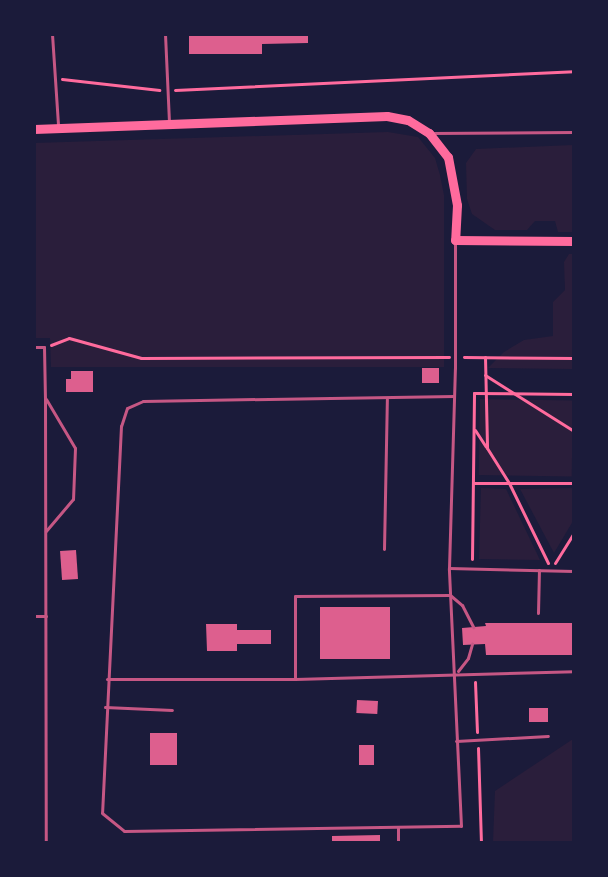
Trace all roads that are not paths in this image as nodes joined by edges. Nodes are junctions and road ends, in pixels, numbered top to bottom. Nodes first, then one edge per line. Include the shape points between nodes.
1 (52, 34) edge
2 (165, 34) edge
3 (169, 127) junction
4 (34, 129) edge
5 (58, 129) junction
6 (573, 132) edge
7 (429, 133) junction
8 (455, 240) junction
9 (573, 241) edge
10 (34, 347) edge
11 (454, 396) junction
12 (45, 398) junction
13 (387, 399) junction
14 (45, 532) junction
15 (384, 549) dead end
16 (449, 568) junction
17 (539, 570) junction
18 (573, 571) edge
19 (450, 595) junction
20 (538, 614) dead end
21 (34, 616) edge
22 (46, 616) junction
23 (473, 627) dead end
24 (472, 644) dead end
25 (573, 672) edge
26 (453, 673) junction
27 (107, 679) junction
28 (295, 679) junction
29 (105, 708) junction
30 (172, 710) dead end
31 (548, 736) dead end
32 (456, 741) junction
33 (398, 827) junction
34 (46, 843) edge
35 (398, 843) edge

1 - 5 lane
2 - 3 lane
3 - 5 main road
3 - 7 main road via 387,116 408,120
4 - 5 main road
6 - 7 lane
7 - 8 main road via 448,157 457,205
8 - 9 main road
8 - 11 lane
10 - 12 lane via 44,347
11 - 13 lane
11 - 16 lane
12 - 14 lane
12 - 14 lane via 75,448 73,500
13 - 15 lane
13 - 27 lane via 143,401 127,408 121,426
14 - 22 lane
16 - 17 lane
16 - 19 lane
17 - 18 lane
17 - 20 lane
19 - 23 lane via 462,605
19 - 26 lane
19 - 28 lane via 295,596
21 - 22 lane
22 - 34 lane
24 - 26 lane via 463,667
25 - 26 lane
26 - 28 lane
26 - 32 lane
27 - 28 lane
27 - 29 lane
29 - 30 lane
29 - 33 lane via 102,813 124,831
31 - 32 lane
32 - 33 lane via 461,826
33 - 35 lane

